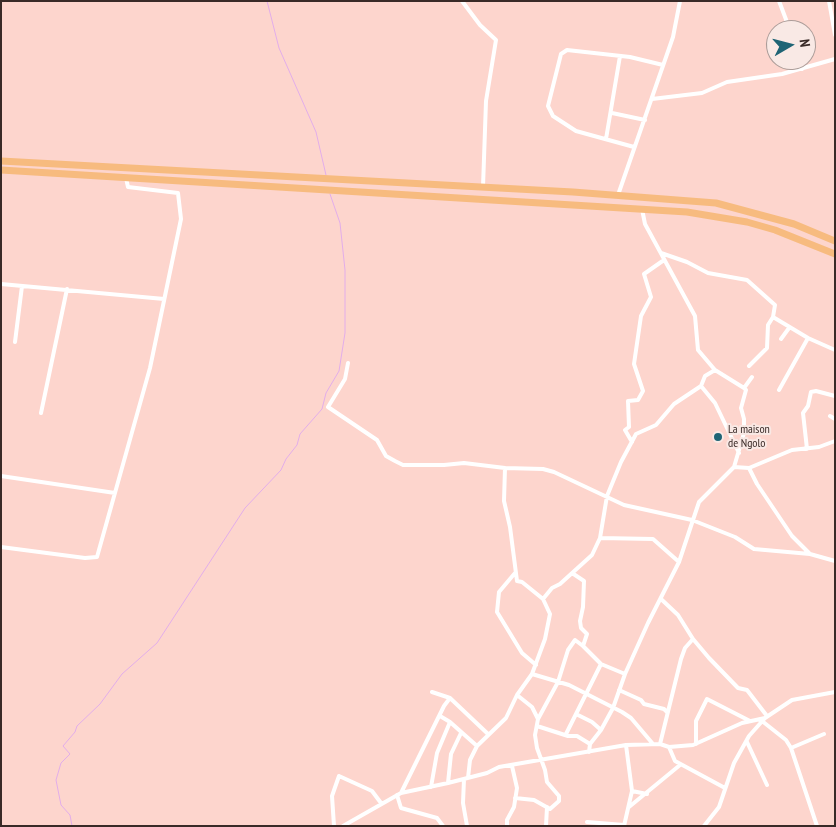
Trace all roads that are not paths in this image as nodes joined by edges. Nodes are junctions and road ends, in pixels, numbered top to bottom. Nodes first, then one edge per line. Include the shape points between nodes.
1 (462, 1) edge
2 (680, 1) edge
3 (779, 1) edge
4 (829, 1) edge
5 (786, 20) edge
6 (835, 35) edge
7 (620, 56) junction
8 (835, 59) edge
9 (663, 65) junction
10 (816, 65) edge
11 (796, 70) edge
12 (652, 99) junction
13 (612, 113) junction
14 (645, 120) junction
15 (606, 139) junction
16 (634, 148) junction
17 (1, 161) edge
18 (1, 170) edge
19 (126, 176) junction
20 (483, 187) junction
21 (618, 195) junction
22 (642, 208) junction
23 (835, 241) edge
24 (661, 253) junction
25 (835, 254) edge
26 (664, 260) junction
27 (1, 284) edge
28 (22, 286) junction
29 (67, 289) junction
30 (164, 299) junction
31 (773, 317) junction
32 (788, 328) junction
33 (808, 338) junction
34 (781, 339) dead end
35 (15, 342) dead end
36 (835, 350) edge
37 (348, 363) dead end
38 (749, 366) dead end
39 (715, 370) junction
40 (752, 377) dead end
41 (701, 386) junction
42 (744, 388) junction
43 (779, 390) dead end
44 (835, 396) edge
45 (41, 413) dead end
46 (830, 416) dead end
47 (835, 419) edge
48 (835, 441) edge
49 (632, 442) junction
50 (807, 449) junction
51 (739, 453) junction
52 (734, 467) junction
53 (505, 468) junction
54 (749, 468) junction
55 (1, 476) edge
56 (115, 493) junction
57 (607, 496) junction
58 (692, 520) junction
59 (600, 538) junction
60 (1, 547) edge
61 (810, 554) junction
62 (835, 560) edge
63 (679, 562) junction
64 (574, 572) junction
65 (515, 573) junction
66 (661, 598) junction
67 (543, 599) junction
68 (693, 639) junction
69 (583, 646) junction
70 (601, 664) junction
71 (536, 665) junction
72 (532, 674) junction
73 (624, 674) junction
74 (558, 682) junction
75 (619, 690) junction
76 (432, 692) dead end
77 (835, 692) edge
78 (585, 693) junction
79 (517, 695) junction
80 (450, 698) junction
81 (613, 708) junction
82 (667, 712) junction
83 (576, 714) junction
84 (440, 716) junction
85 (765, 718) junction
86 (538, 719) junction
87 (750, 721) junction
88 (450, 722) junction
89 (537, 726) junction
90 (601, 730) junction
91 (461, 733) junction
92 (488, 734) junction
93 (566, 734) junction
94 (824, 734) dead end
95 (747, 742) junction
96 (590, 744) junction
97 (626, 744) junction
98 (654, 744) junction
99 (660, 744) junction
100 (696, 744) junction
101 (477, 746) junction
102 (669, 747) junction
103 (791, 748) junction
104 (588, 752) junction
105 (541, 760) junction
106 (680, 765) junction
107 (512, 766) junction
108 (466, 778) junction
109 (448, 783) junction
110 (767, 785) dead end
111 (431, 787) junction
112 (725, 788) junction
113 (632, 791) junction
114 (399, 794) junction
115 (647, 794) junction
116 (515, 798) junction
117 (382, 803) junction
118 (547, 807) junction
119 (630, 807) junction
120 (586, 822) dead end
121 (624, 825) edge
122 (334, 826) edge
123 (343, 826) edge
124 (443, 826) edge
125 (462, 826) edge
126 (467, 826) edge
127 (507, 826) edge
128 (546, 826) edge
129 (704, 826) edge
130 (817, 826) edge

1 - 20 street via 480,26 496,40 486,101
2 - 9 street
3 - 5 street
4 - 6 street
7 - 9 street
7 - 13 street
7 - 15 street via 564,51 548,106 560,123
8 - 10 street
9 - 12 street
11 - 12 street via 727,82 702,93
12 - 14 street
13 - 14 street
13 - 15 street
14 - 16 street
15 - 16 street
16 - 21 street
17 - 20 highway
18 - 19 highway
19 - 22 highway
19 - 30 street via 128,187 174,191 179,195 181,219
20 - 21 highway
21 - 23 highway via 725,205 794,224
22 - 24 street via 646,224
22 - 25 highway via 746,222
24 - 26 street
24 - 31 street via 708,273 747,280 775,304
26 - 39 street via 695,316 698,350
26 - 49 street via 644,275 651,296 641,316 634,364 643,391 638,400 628,401 629,427 625,430
27 - 28 street
28 - 29 street
28 - 35 street
29 - 30 street
29 - 45 street
30 - 56 street via 150,368
31 - 32 street
31 - 38 street via 768,325 767,348
32 - 33 street
32 - 34 street
33 - 36 street
33 - 43 street
37 - 53 street via 345,379 328,407 377,440 386,456 403,464 464,463
39 - 41 street via 706,376
39 - 42 street
40 - 42 street
41 - 49 street via 674,404 656,424 636,434
41 - 51 street via 716,404
42 - 51 street via 744,433
44 - 50 street via 816,390 811,392 803,413
46 - 47 street
48 - 50 street
49 - 57 street
50 - 54 street via 792,450
51 - 52 street
52 - 54 street
52 - 58 street via 698,502
53 - 57 street via 546,470
53 - 65 street via 504,501
54 - 61 street via 792,536
55 - 56 street
56 - 60 street via 97,557
57 - 58 street via 624,505
57 - 59 street
58 - 61 street via 735,537 754,549
58 - 63 street
59 - 63 street via 653,540
59 - 64 street via 592,555
61 - 62 street
63 - 66 street
64 - 67 street
64 - 69 street via 584,581 580,620 581,628 587,634
65 - 67 street via 517,580
65 - 71 street via 499,592 497,612 522,653
66 - 68 street via 678,615
66 - 73 street
67 - 71 street via 550,614
68 - 82 street via 681,659
68 - 85 street via 738,688 747,690
69 - 70 street
69 - 74 street via 575,640 568,650
70 - 73 street
70 - 78 street
71 - 72 street
72 - 74 street
72 - 79 street
73 - 75 street
74 - 78 street
74 - 86 street
75 - 81 street
75 - 82 street
76 - 80 street
77 - 85 street via 792,700
78 - 81 street
78 - 83 street
79 - 86 street via 532,707
79 - 92 street via 506,718
80 - 84 street
80 - 92 street
81 - 90 street
81 - 98 street via 631,718
82 - 99 street
83 - 90 street
83 - 93 street
84 - 88 street
84 - 114 street
85 - 87 street
85 - 95 street
85 - 103 street
86 - 89 street
87 - 100 street
87 - 100 street via 707,699 696,721
88 - 91 street
88 - 111 street via 437,753
89 - 93 street
89 - 105 street via 536,739
90 - 96 street
91 - 101 street
91 - 109 street via 451,754
92 - 101 street
93 - 96 street
94 - 103 street
95 - 110 street
95 - 112 street via 734,763
96 - 104 street
97 - 98 street
97 - 104 street
97 - 113 street
98 - 99 street
99 - 102 street
100 - 102 street
101 - 108 street
102 - 106 street via 672,757
103 - 130 street
104 - 105 street
105 - 107 street
105 - 118 street via 547,782 560,797 554,807
106 - 112 street
106 - 115 street
107 - 108 street
107 - 116 street via 517,785
108 - 109 street
108 - 126 street via 463,802
109 - 111 street
111 - 114 street
112 - 129 street via 718,807
113 - 115 street
113 - 119 street
114 - 117 street
114 - 124 street via 401,808 437,818
115 - 119 street
116 - 118 street via 534,800
116 - 127 street
117 - 122 street via 372,791 339,776 332,796
117 - 123 street
118 - 128 street
119 - 121 street
120 - 121 street
125 - 126 street

